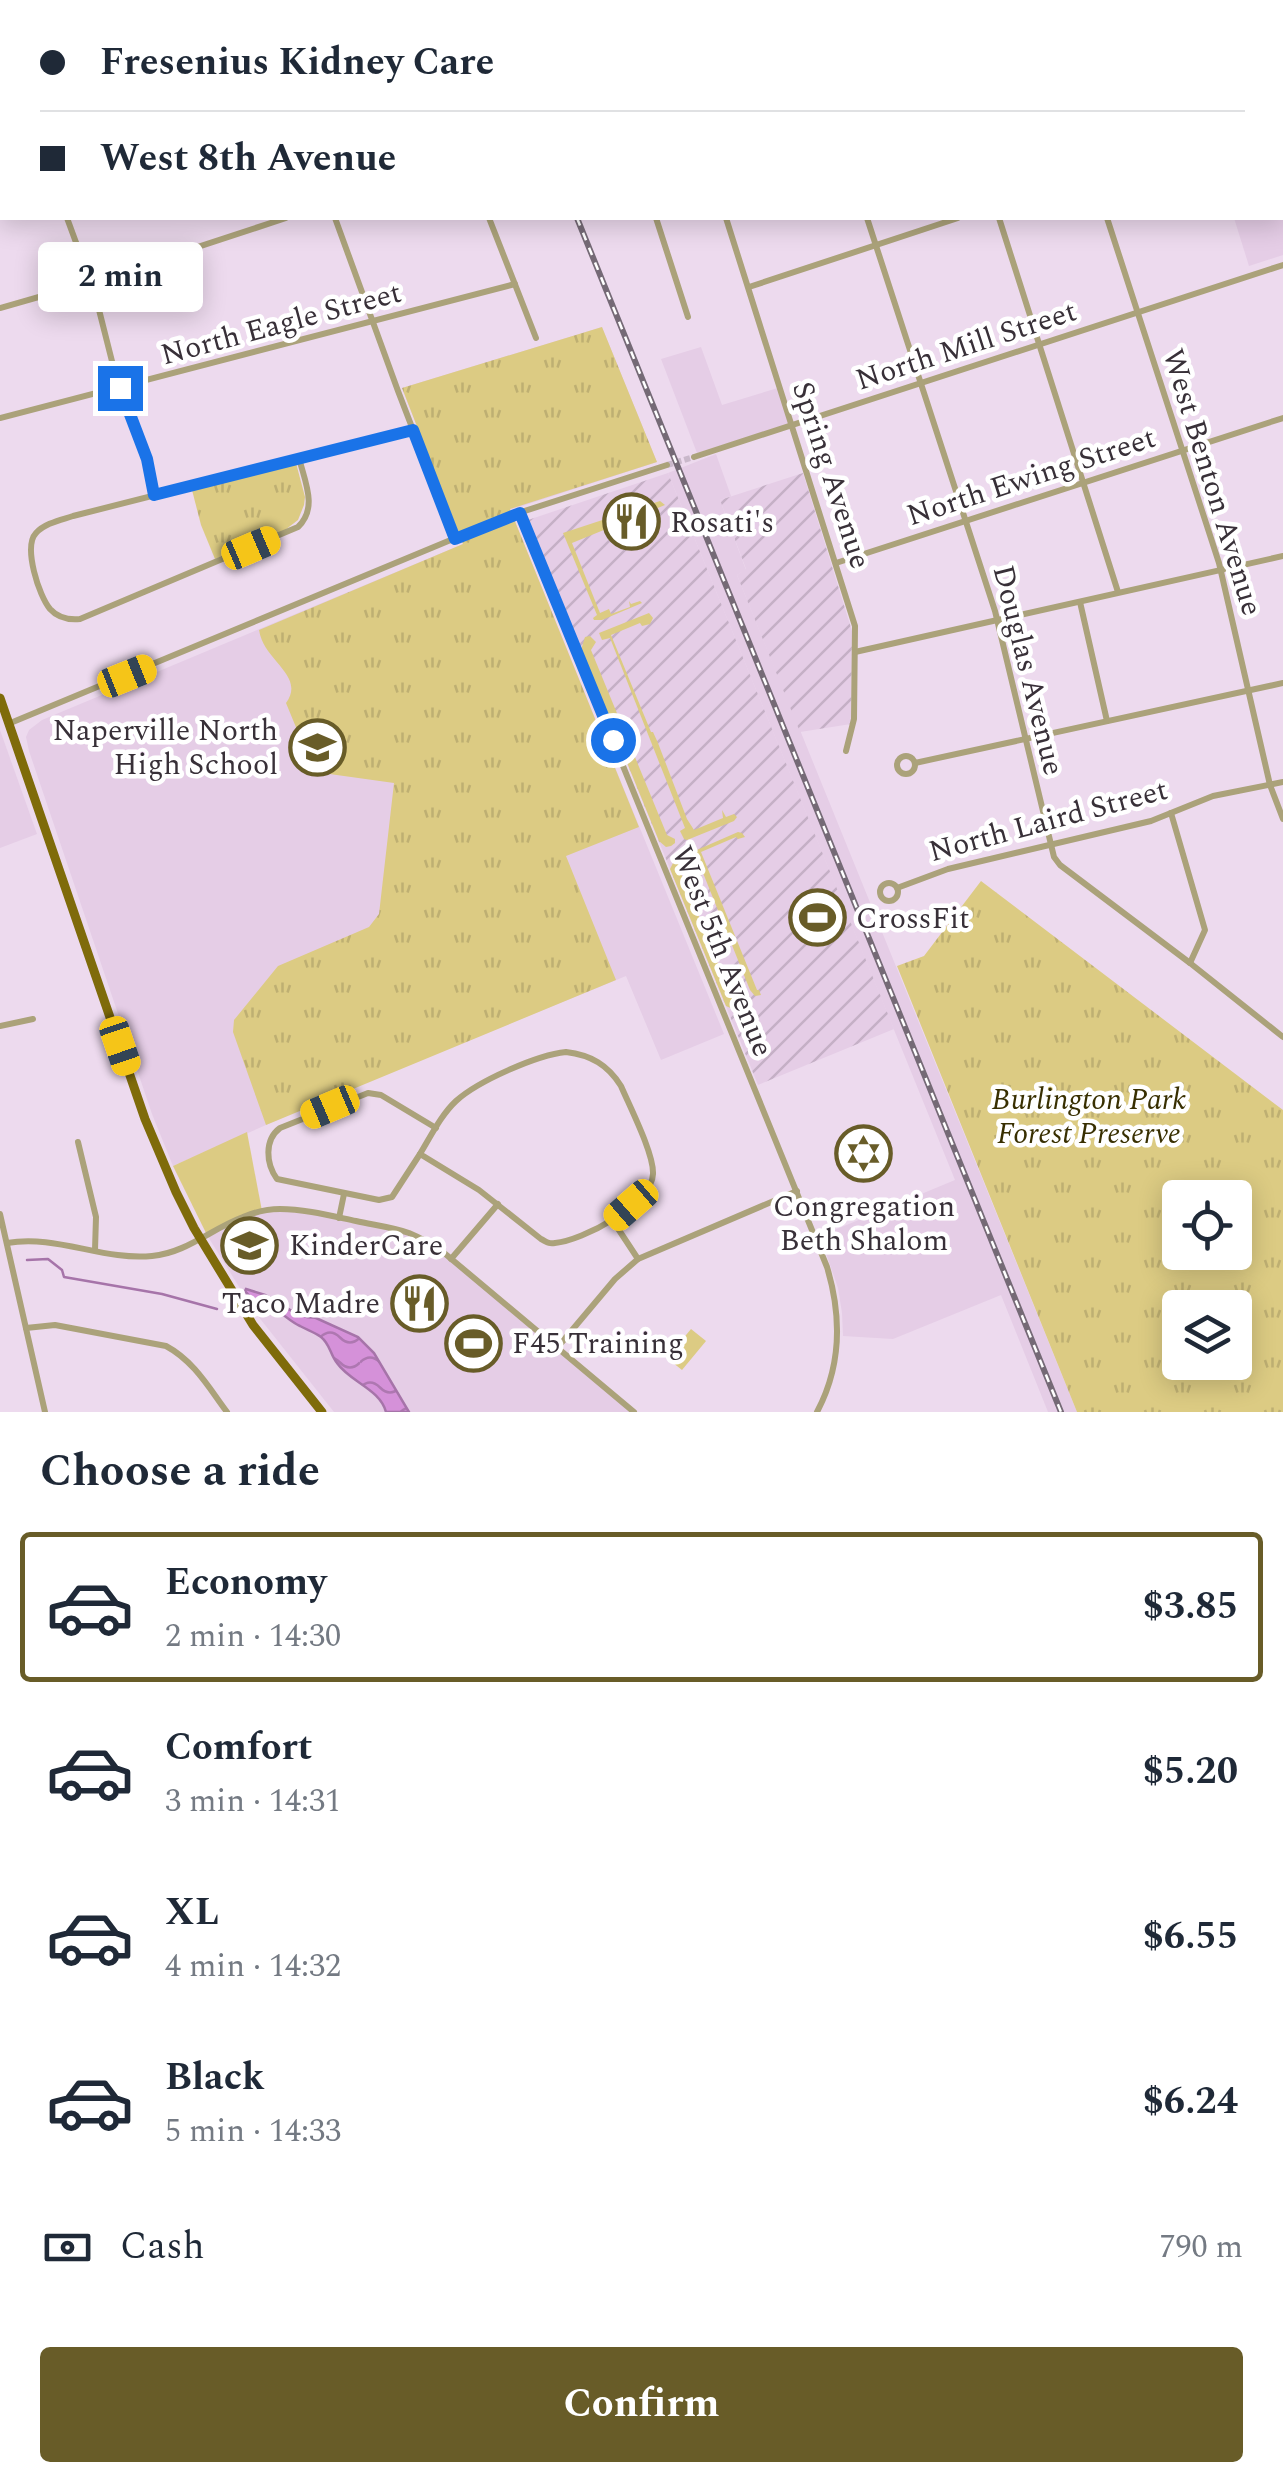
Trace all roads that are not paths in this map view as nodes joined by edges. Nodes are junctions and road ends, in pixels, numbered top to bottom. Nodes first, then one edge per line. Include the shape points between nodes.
1 (68, 220) edge
2 (280, 220) edge
3 (336, 220) edge
4 (491, 220) edge
5 (657, 220) edge
6 (727, 220) edge
7 (868, 220) edge
8 (952, 220) edge
9 (1000, 220) edge
10 (1108, 220) edge
11 (876, 244) junction
12 (1283, 265) edge
13 (91, 282) junction
14 (515, 284) junction
15 (748, 286) junction
16 (0, 308) edge
17 (1138, 313) junction
18 (688, 317) dead end
19 (373, 322) junction
20 (536, 338) dead end
21 (1040, 344) junction
22 (921, 383) junction
23 (120, 388) junction
24 (0, 418) edge
25 (1283, 418) edge
26 (792, 425) junction
27 (413, 430) junction
28 (1182, 450) junction
29 (694, 457) tunnel mouth
30 (300, 458) junction
31 (666, 465) tunnel mouth
32 (1084, 482) junction
33 (154, 495) junction
34 (520, 513) junction
35 (965, 520) junction
36 (455, 539) junction
37 (1283, 556) edge
38 (836, 564) junction
39 (1221, 570) junction
40 (1118, 592) junction
41 (1080, 602) junction
42 (997, 619) junction
43 (855, 652) junction
44 (1283, 683) edge
45 (1248, 690) junction
46 (0, 698) edge
47 (1107, 721) junction
48 (4, 726) edge
49 (1025, 738) junction
50 (846, 751) dead end
51 (915, 763) dead end
52 (1283, 782) edge
53 (1270, 785) junction
54 (1171, 813) junction
55 (1283, 819) edge
56 (1050, 845) junction
57 (897, 888) dead end
58 (1190, 963) junction
59 (33, 1019) dead end
60 (0, 1026) edge
61 (1283, 1037) edge
62 (436, 1128) junction
63 (78, 1142) dead end
64 (420, 1154) junction
65 (797, 1191) junction
66 (344, 1194) junction
67 (498, 1204) junction
68 (0, 1214) edge
69 (339, 1218) junction
70 (612, 1221) junction
71 (200, 1239) junction
72 (7, 1243) junction
73 (95, 1250) junction
74 (638, 1258) junction
75 (451, 1259) junction
76 (26, 1328) junction
77 (557, 1348) junction
78 (45, 1412) edge
79 (228, 1412) edge
80 (322, 1412) edge
81 (634, 1412) edge
82 (817, 1412) edge

1 - 13 street
2 - 13 street
3 - 19 street
4 - 14 street
5 - 18 street
6 - 15 street, Spring Avenue
7 - 11 street, Douglas Avenue
8 - 11 street
9 - 21 street
10 - 17 street, West Benton Avenue
11 - 15 street
11 - 22 street, Douglas Avenue
12 - 17 street, North Mill Street
13 - 16 street
13 - 23 street
14 - 19 street, North Eagle Street
14 - 20 street
15 - 26 street, Spring Avenue
17 - 21 street, North Mill Street
17 - 28 street, West Benton Avenue
19 - 23 street, North Eagle Street
19 - 27 street
21 - 22 street, North Mill Street
21 - 32 street
22 - 26 street, North Mill Street
22 - 35 street, Douglas Avenue
23 - 24 street, North Eagle Street
23 - 33 street
25 - 28 street, North Ewing Street
26 - 29 street, North Mill Street
26 - 38 street, Spring Avenue
27 - 30 street
27 - 36 street
28 - 32 street, North Ewing Street
28 - 39 street, West Benton Avenue
30 - 33 street
30 - 33 street via 310,502 300,526 80,618 50,608 31,557 37,532
31 - 34 street
32 - 35 street, North Ewing Street
32 - 40 street
34 - 36 street
34 - 65 street, West 5th Avenue
35 - 38 street, North Ewing Street
35 - 42 street, Douglas Avenue
36 - 48 street
37 - 39 street
38 - 43 street, Spring Avenue via 855,626
39 - 40 street
39 - 45 street, West Benton Avenue
40 - 41 street
41 - 42 street
41 - 47 street
42 - 43 street
42 - 49 street, Douglas Avenue
43 - 50 street, Spring Avenue
44 - 45 street
45 - 47 street
45 - 53 street, West Benton Avenue
46 - 48 main road
47 - 49 street
48 - 71 main road via 146,1118
49 - 51 street
49 - 56 street, Douglas Avenue
52 - 53 street, North Laird Street
53 - 54 street, North Laird Street
53 - 55 street, West Benton Avenue
54 - 56 street, North Laird Street
54 - 58 street via 1205,930
56 - 57 street, North Laird Street
56 - 58 street, Douglas Avenue via 1060,864
58 - 61 street, Douglas Avenue
59 - 60 street
62 - 64 street
62 - 66 street via 374,1092 272,1134 268,1144 277,1179
62 - 70 street via 454,1102 504,1073 557,1053 595,1060 621,1086 653,1172 649,1189
63 - 73 street via 96,1217
64 - 66 street via 388,1199
64 - 67 street
65 - 74 street
65 - 82 street, West 5th Avenue via 836,1304 836,1358
66 - 69 street
67 - 70 street via 551,1243
67 - 75 street
68 - 72 street
69 - 71 street via 270,1210
69 - 75 street via 411,1234
70 - 74 street
71 - 73 street via 148,1257
71 - 80 main road via 253,1325
72 - 73 street
72 - 76 street
74 - 77 street
75 - 77 street
76 - 78 street
76 - 79 street via 55,1325 166,1346 192,1366
77 - 81 street

